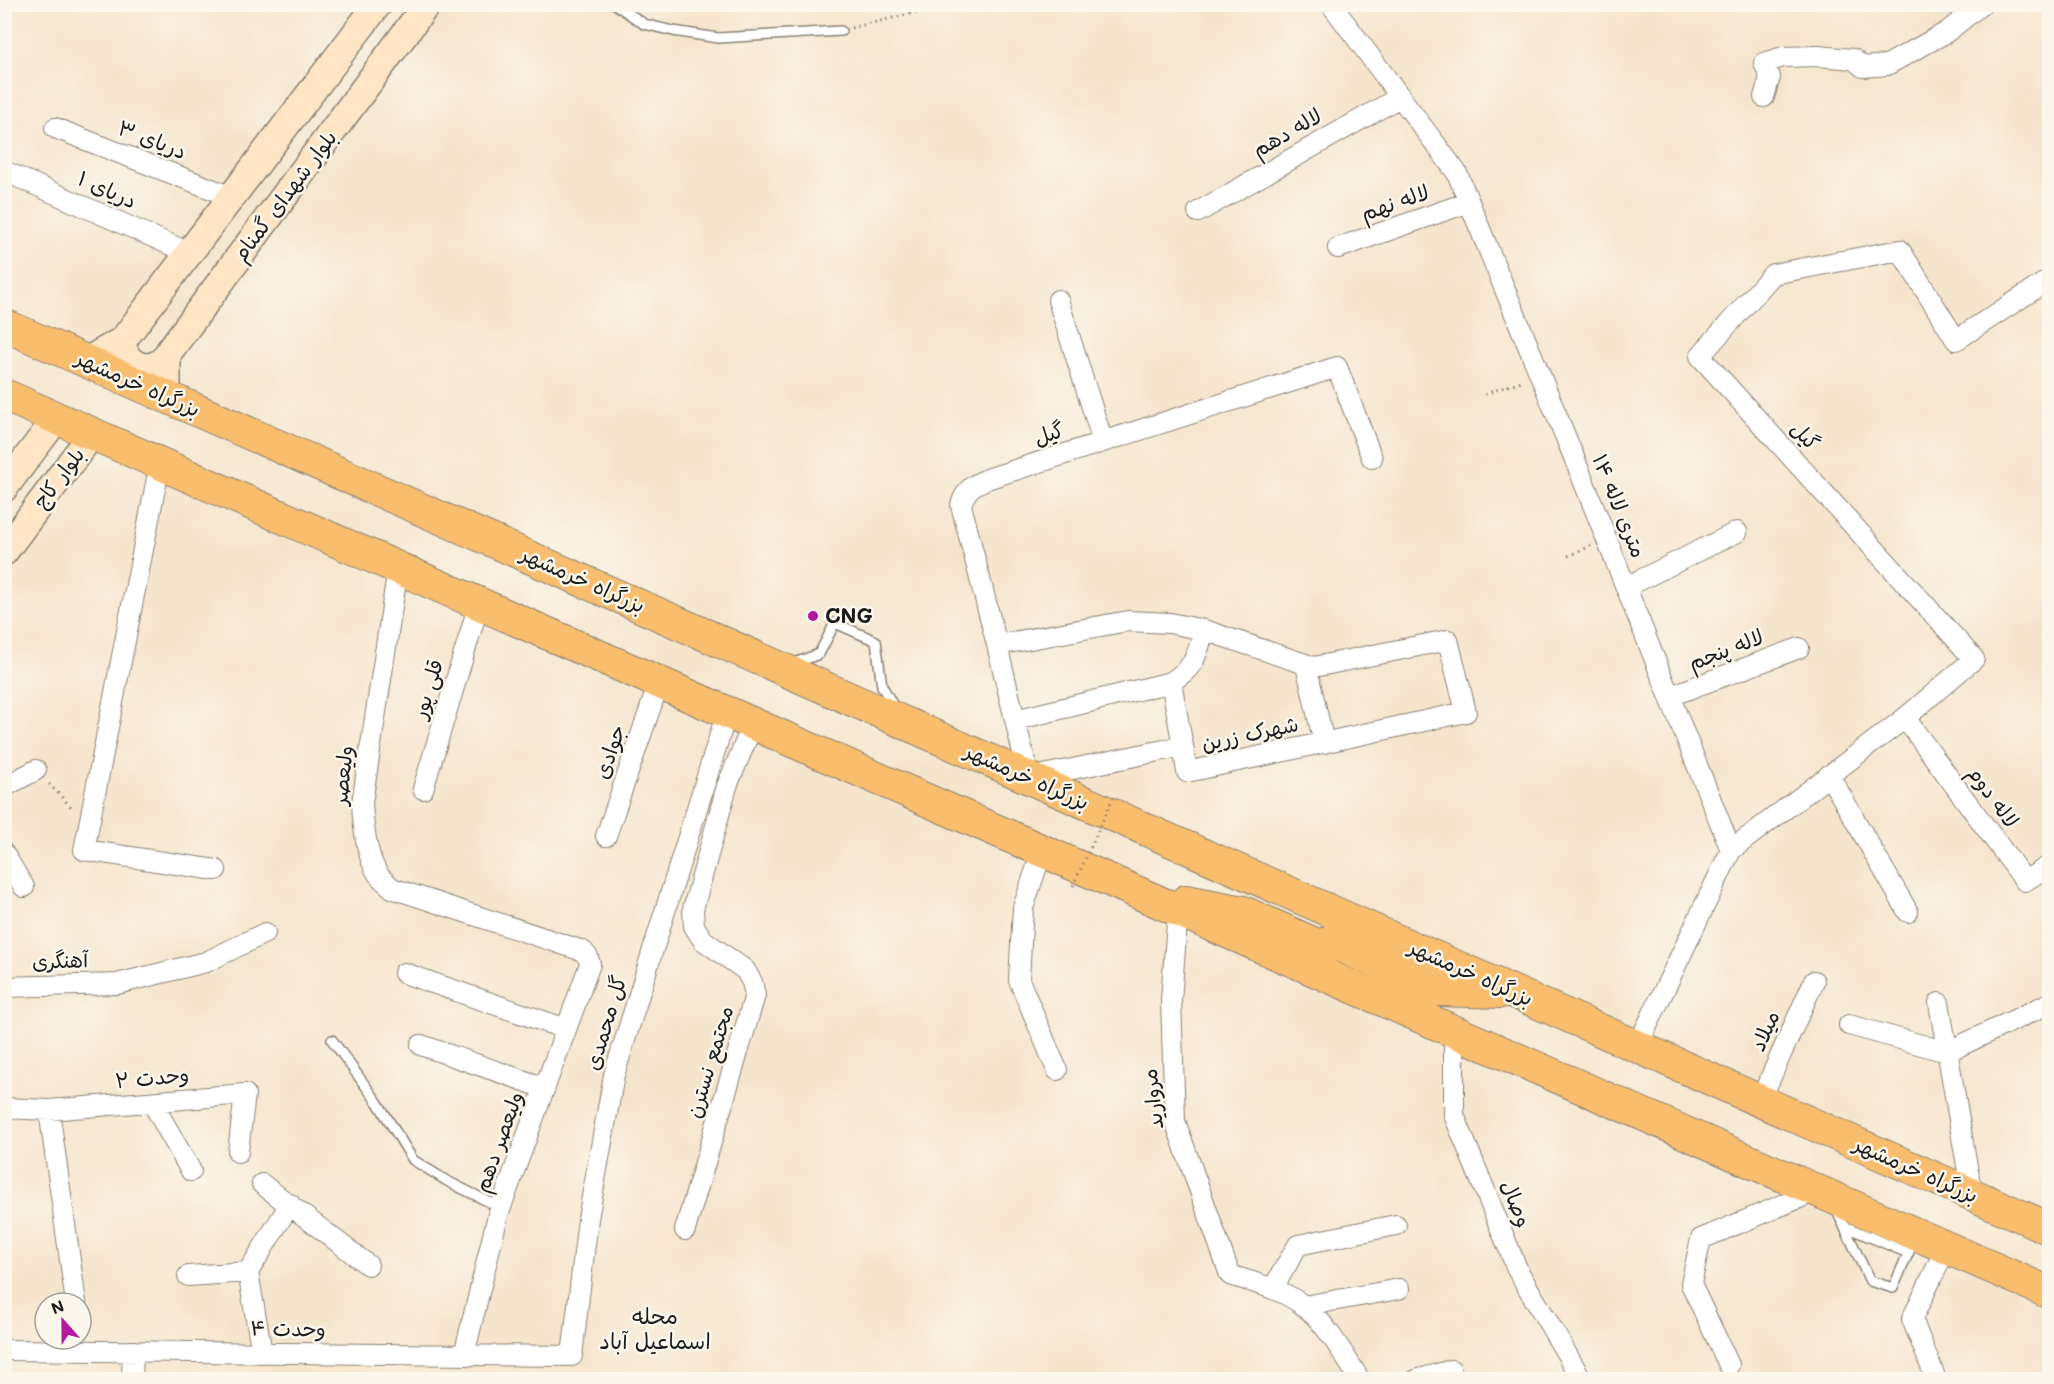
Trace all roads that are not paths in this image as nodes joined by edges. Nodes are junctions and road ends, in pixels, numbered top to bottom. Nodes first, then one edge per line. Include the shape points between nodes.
1 (378, 4) edge
2 (427, 4) edge
3 (615, 4) edge
4 (1331, 4) edge
5 (1982, 4) edge
6 (841, 31) road end
7 (1400, 97) junction
8 (1764, 97) dead end
9 (55, 128) dead end
10 (4, 171) edge
11 (232, 197) junction
12 (1469, 202) junction
13 (1198, 212) dead end
14 (1338, 248) dead end
15 (189, 253) junction
16 (2049, 279) edge
17 (1058, 300) dead end
18 (4, 325) edge
19 (123, 340) junction
20 (167, 355) junction
21 (87, 361) junction
22 (4, 395) edge
23 (167, 396) junction
24 (57, 418) junction
25 (92, 434) junction
26 (1103, 442) junction
27 (27, 458) junction
28 (1372, 459) dead end
29 (160, 463) junction
30 (55, 482) junction
31 (4, 488) edge
32 (1737, 532) dead end
33 (4, 552) edge
34 (398, 568) junction
35 (1626, 588) junction
36 (479, 604) junction
37 (1204, 630) junction
38 (997, 645) junction
39 (1799, 648) dead end
40 (1306, 665) junction
41 (781, 668) junction
42 (1171, 682) junction
43 (659, 683) junction
44 (1670, 696) junction
45 (740, 718) junction
46 (1905, 718) junction
47 (1015, 720) junction
48 (902, 722) junction
49 (1324, 743) junction
50 (1183, 746) junction
51 (36, 770) road end
52 (1829, 775) junction
53 (1029, 778) junction
54 (4, 787) edge
55 (423, 789) dead end
56 (606, 836) dead end
57 (1731, 849) junction
58 (1042, 850) junction
59 (4, 854) edge
60 (2049, 865) edge
61 (216, 870) dead end
62 (24, 887) dead end
63 (1141, 894) junction
64 (1178, 910) junction
65 (1908, 912) dead end
66 (264, 933) dead end
67 (1328, 944) junction
68 (583, 951) joint
69 (404, 973) dead end
70 (1814, 981) dead end
71 (4, 987) edge
72 (1939, 1003) dead end
73 (2049, 1003) edge
74 (1849, 1025) dead end
75 (566, 1029) junction
76 (1454, 1032) junction
77 (332, 1040) dead end
78 (421, 1045) dead end
79 (1637, 1047) junction
80 (1947, 1052) junction
81 (1058, 1070) dead end
82 (545, 1088) junction
83 (1760, 1101) junction
84 (153, 1102) junction
85 (4, 1108) edge
86 (50, 1110) junction
87 (238, 1152) dead end
88 (191, 1171) dead end
89 (262, 1184) dead end
90 (1823, 1194) junction
91 (1972, 1195) junction
92 (290, 1204) junction
93 (501, 1208) junction
94 (1396, 1225) dead end
95 (1844, 1226) junction
96 (2049, 1229) edge
97 (685, 1230) dead end
98 (1912, 1244) junction
99 (1946, 1248) junction
100 (368, 1265) dead end
101 (248, 1272) junction
102 (188, 1276) dead end
103 (1273, 1288) junction
104 (1399, 1289) dead end
105 (74, 1291) edge
106 (2049, 1293) edge
107 (1304, 1306) junction
108 (93, 1346) edge
109 (33, 1348) edge
110 (4, 1350) edge
111 (133, 1351) junction
112 (262, 1353) junction
113 (464, 1355) junction
114 (572, 1356) joint
115 (1729, 1365) dead end
116 (1451, 1370) dead end
117 (1934, 1374) dead end
118 (132, 1380) edge
119 (1360, 1380) edge
120 (1416, 1380) edge
121 (1582, 1380) edge

1 - 11 main road, بلوار شهدای گمنام
2 - 20 main road, بلوار شهدای گمنام
3 - 6 lane via 644,24 718,38
4 - 7 street, ۱۴ متری لاله
5 - 8 street via 1947,32 1887,65 1863,67 1853,59 1783,57 1764,63 1770,77
7 - 12 street, ۱۴ متری لاله via 1456,173
7 - 13 street, لاله دهم
9 - 11 street, دریای ۳
10 - 15 street, دریای ۱
11 - 15 main road, بلوار شهدای گمنام
12 - 14 street, لاله نهم
12 - 35 street, ۱۴ متری لاله
15 - 19 main road, بلوار شهدای گمنام
16 - 46 street, گیل via 1956,340 1900,250 1773,274 1700,356 1974,658
17 - 26 street
18 - 21 highway, بزرگراه خرمشهر
19 - 20 main road via 128,358 139,366 157,365
19 - 21 main road, بلوار شهدای گمنام
20 - 23 main road
21 - 23 highway, بزرگراه خرمشهر
22 - 24 highway, بزرگراه خرمشهر
23 - 41 highway, بزرگراه خرمشهر
24 - 25 highway, بزرگراه خرمشهر
24 - 27 main road, بلوار کاج
25 - 29 highway, بزرگراه خرمشهر
25 - 30 main road, بلوار کاج
26 - 28 street, گیل via 1337,367
26 - 38 street, گیل via 990,478 964,494 961,505
27 - 30 main road via 47,458 56,468
27 - 31 main road, بلوار کاج
29 - 34 highway, بزرگراه خرمشهر
29 - 61 street via 84,850
30 - 33 main road, بلوار کاج
32 - 35 street
34 - 36 highway, بزرگراه خرمشهر
34 - 68 street, ولیعصر via 362,803 363,824 380,877 392,888
35 - 44 street, ۱۴ متری لاله
36 - 43 highway, بزرگراه خرمشهر
36 - 55 street, قلی پور
37 - 38 street via 1128,621
37 - 40 street
37 - 42 street via 1197,656 1187,672
38 - 47 street, گیل
39 - 44 street, لاله پنجم
40 - 49 street
40 - 49 street, شهرک زرین via 1326,666 1448,640 1466,712
41 - 48 highway, بزرگراه خرمشهر
41 - 48 lane via 819,654 835,623 876,641 882,686
42 - 47 street
42 - 50 street
43 - 45 highway, بزرگراه خرمشهر
43 - 56 street, جوادی
44 - 57 street, ۱۴ متری لاله
45 - 58 highway, بزرگراه خرمشهر
45 - 97 street, مجتمع نسترن via 727,786 693,909 694,926 703,940 745,970 755,995
45 - 114 street, گل محمدی via 614,1076 588,1219
46 - 52 street, گیل
46 - 60 street, لاله دوم via 2025,881
47 - 53 street, گیل
48 - 53 highway, بزرگراه خرمشهر
49 - 50 street, شهرک زرین via 1187,772
50 - 53 street, شهرک زرین
51 - 54 street
52 - 57 street, گیل
52 - 65 street
53 - 67 highway, بزرگراه خرمشهر
57 - 79 street
58 - 63 highway, بزرگراه خرمشهر
58 - 81 street via 1023,908 1019,980
59 - 62 street
63 - 64 highway, بزرگراه خرمشهر
63 - 67 highway via 1243,912
64 - 67 highway, بزرگراه خرمشهر
64 - 103 street, مروارید via 1171,1000 1175,1120 1230,1275
66 - 71 street, آهنگری via 206,962 117,984
67 - 76 highway, بزرگراه خرمشهر
67 - 79 highway, بزرگراه خرمشهر via 1514,992
68 - 75 street, ولیعصر دهم via 590,964
69 - 75 street
70 - 83 street, میلاد
72 - 80 street
73 - 80 street
74 - 80 street
75 - 82 street, ولیعصر دهم
76 - 90 highway, بزرگراه خرمشهر
76 - 121 street, وصال via 1454,1115 1518,1271
77 - 93 lane via 413,1160
78 - 82 street
79 - 83 highway, بزرگراه خرمشهر
80 - 91 street
82 - 93 street, ولیعصر دهم
83 - 91 highway, بزرگراه خرمشهر
84 - 86 street, وحدت ۲
84 - 87 street, وحدت ۲ via 244,1094
84 - 88 street
85 - 86 street, وحدت ۲
86 - 105 street
89 - 92 street
90 - 95 lane
90 - 98 highway, بزرگراه خرمشهر
90 - 115 street via 1701,1239 1691,1284
91 - 96 highway, بزرگراه خرمشهر
92 - 100 street
92 - 101 street
93 - 113 street, ولیعصر دهم
94 - 103 street via 1298,1245
95 - 98 lane
95 - 98 lane via 1870,1281 1893,1288
98 - 99 highway, بزرگراه خرمشهر
99 - 106 highway, بزرگراه خرمشهر
99 - 117 street via 1912,1319
101 - 102 street
101 - 112 street
103 - 107 street
104 - 107 street
107 - 119 street via 1329,1334
108 - 111 street, وحدت ۴
109 - 110 street, وحدت ۴
111 - 112 street, وحدت ۴
111 - 118 street
112 - 113 street, وحدت ۴
113 - 114 street, وحدت ۴
116 - 120 street

